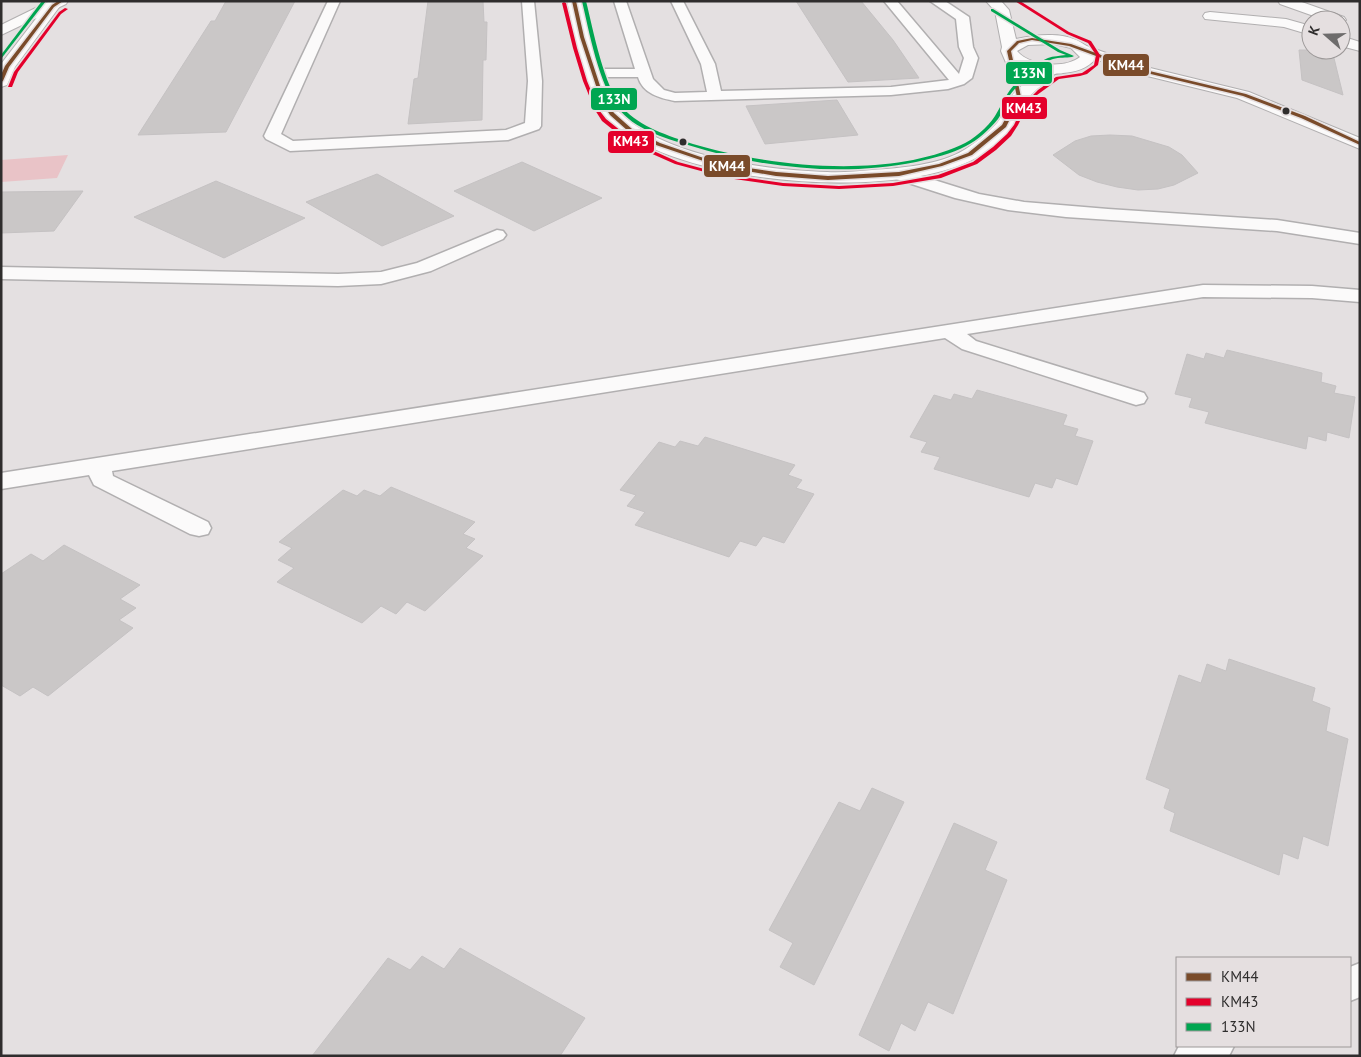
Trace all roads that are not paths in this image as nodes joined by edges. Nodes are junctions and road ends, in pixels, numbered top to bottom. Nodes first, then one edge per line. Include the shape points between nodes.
1 (30, 1) edge
2 (334, 1) edge
3 (528, 1) edge
4 (574, 1) edge
5 (620, 1) edge
6 (677, 1) edge
7 (890, 1) edge
8 (936, 1) edge
9 (993, 1) edge
10 (997, 1) edge
11 (1285, 1) edge
12 (54, 3) edge
13 (1310, 10) edge
14 (1, 15) edge
15 (1210, 16) dead end
16 (1301, 28) edge
17 (1, 31) edge
18 (1064, 42) junction
19 (1084, 50) junction
20 (1010, 51) junction
21 (1061, 68) junction
22 (1137, 69) junction
23 (644, 72) junction
24 (594, 74) junction
25 (959, 81) junction
26 (1, 82) edge
27 (715, 96) junction
28 (1019, 97) junction
29 (1360, 144) edge
30 (899, 174) junction
31 (497, 235) dead end
32 (1360, 239) edge
33 (1, 273) edge
34 (1360, 296) edge
35 (949, 331) junction
36 (1136, 398) dead end
37 (99, 466) junction
38 (1, 481) edge
39 (199, 528) dead end
40 (1213, 1047) edge
41 (1193, 1056) edge

1 - 14 main road
2 - 3 lane via 272,136 290,146 508,135 533,126 534,81
4 - 24 main road
5 - 23 lane
6 - 27 lane via 708,64
7 - 25 lane
8 - 25 lane via 962,17 966,47 971,58 967,75
9 - 20 main road via 1002,10
10 - 18 main road
11 - 13 main road
12 - 17 main road
12 - 26 main road via 7,67
15 - 16 main road via 1286,23
18 - 19 main road
18 - 20 main road via 1026,40
19 - 21 main road via 1088,58 1079,66
19 - 22 main road
20 - 21 main road via 1026,64
20 - 28 main road
21 - 22 main road
21 - 28 main road
22 - 29 main road via 1243,95
23 - 24 lane
23 - 27 lane via 649,86 659,93 675,97
24 - 30 main road via 603,101 630,130 699,159 776,174 828,178
25 - 27 lane via 948,85 891,90
28 - 30 main road via 1004,126 970,154
30 - 32 lane via 960,195 1022,207 1113,216 1223,221 1324,231
31 - 33 lane via 424,267 382,278 338,280
34 - 35 lane via 1203,291
35 - 36 lane via 969,345
35 - 37 lane
37 - 38 lane
37 - 39 lane via 102,480
40 - 41 lane

